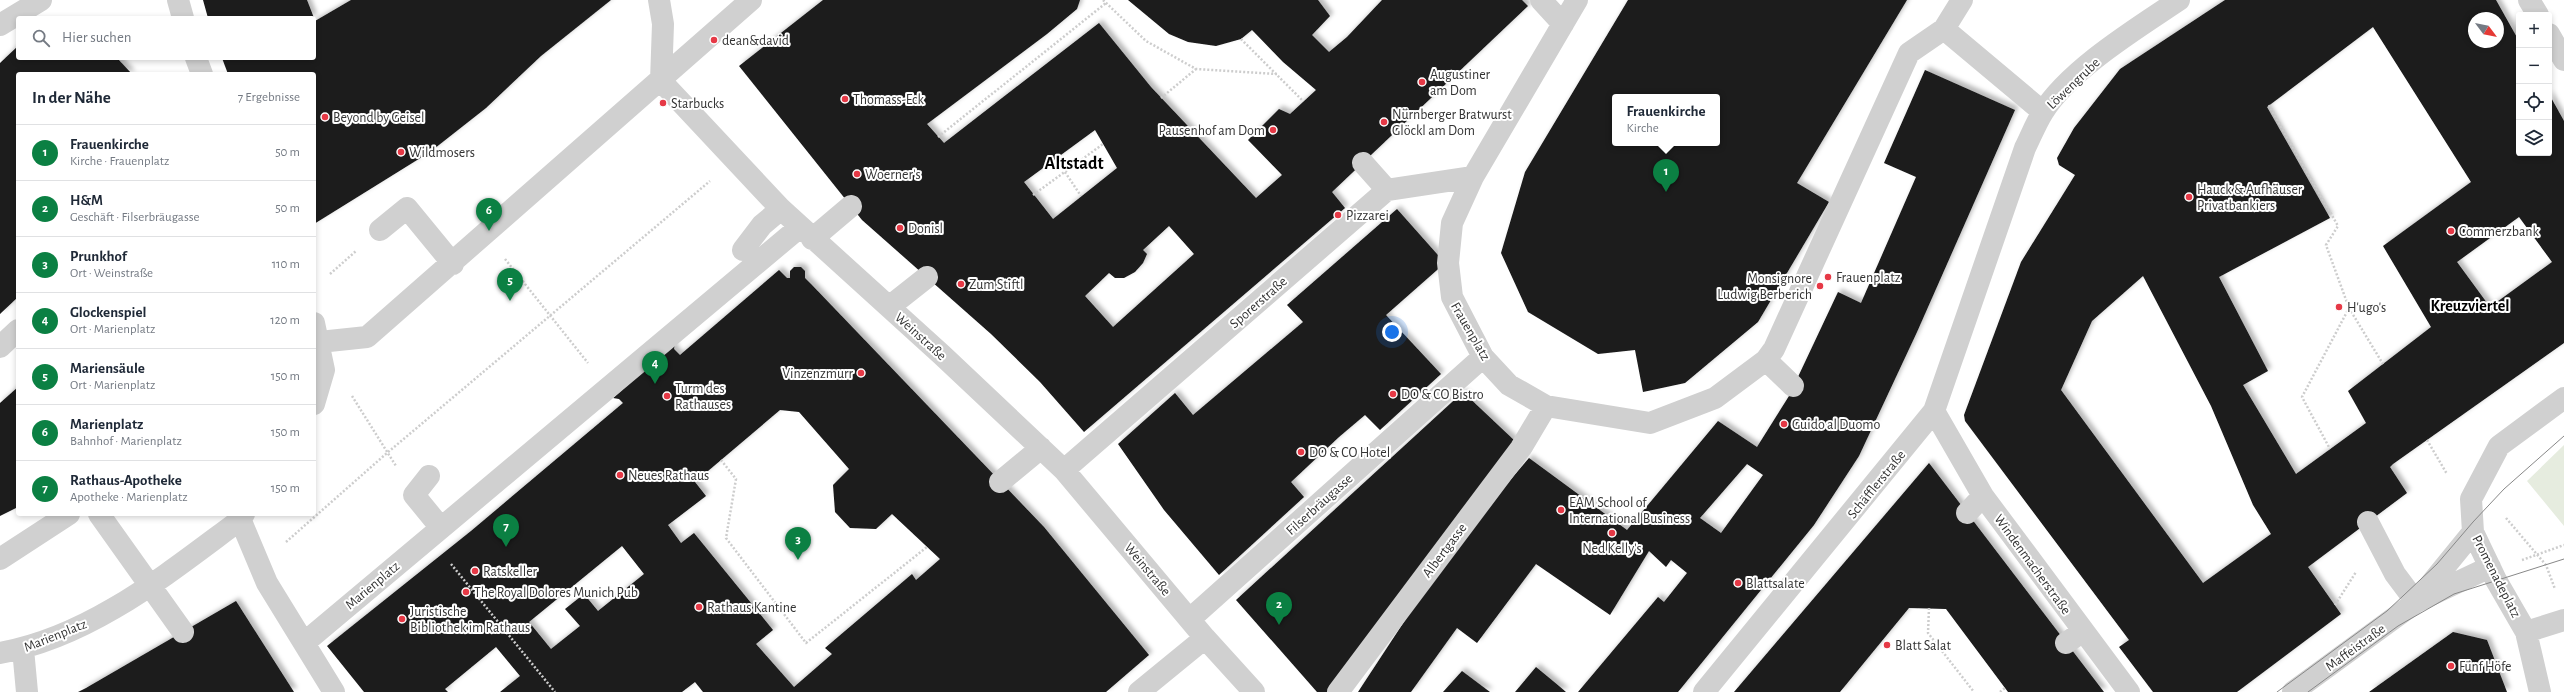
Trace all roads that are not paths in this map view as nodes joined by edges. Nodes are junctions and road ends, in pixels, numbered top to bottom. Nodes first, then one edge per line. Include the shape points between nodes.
1 (41, 0) edge
2 (178, 0) edge
3 (659, 0) edge
4 (751, 0) edge
5 (1540, 0) edge
6 (1577, 0) edge
7 (1962, 0) edge
8 (2179, 0) edge
9 (2529, 0) edge
10 (728, 7) edge
11 (2151, 8) edge
12 (2536, 12) edge
13 (182, 16) edge
14 (1563, 24) junction
15 (0, 25) edge
16 (1944, 29) junction
17 (2552, 39) edge
18 (197, 60) edge
19 (2564, 60) edge
20 (201, 72) edge
21 (661, 81) junction
22 (2043, 112) junction
23 (1363, 163) dead end
24 (1473, 177) junction
25 (1388, 190) junction
26 (851, 206) dead end
27 (780, 209) junction
28 (380, 230) dead end
29 (806, 233) junction
30 (1994, 244) joint
31 (739, 245) dead end
32 (452, 264) junction
33 (927, 277) dead end
34 (889, 307) junction
35 (16, 332) edge
36 (317, 346) edge
37 (0, 347) edge
38 (1483, 357) junction
39 (1766, 360) junction
40 (1794, 386) dead end
41 (316, 397) edge
42 (2564, 398) edge
43 (1546, 406) junction
44 (1934, 411) junction
45 (1041, 448) junction
46 (1064, 470) junction
47 (1000, 482) dead end
48 (424, 486) road end
49 (1983, 496) junction
50 (1967, 513) dead end
51 (67, 516) edge
52 (100, 516) edge
53 (241, 516) edge
54 (2368, 522) dead end
55 (441, 528) junction
56 (2473, 532) junction
57 (0, 559) edge
58 (2490, 567) junction
59 (149, 587) junction
60 (2416, 602) junction
61 (1190, 619) junction
62 (2564, 620) edge
63 (183, 632) dead end
64 (2526, 632) junction
65 (1205, 638) junction
66 (23, 649) junction
67 (309, 652) junction
68 (0, 653) edge
69 (27, 692) edge
70 (334, 692) edge
71 (1139, 692) edge
72 (1254, 692) edge
73 (1338, 692) edge
74 (1704, 692) edge
75 (2129, 692) edge
76 (2293, 692) edge
77 (2540, 692) edge

1 - 15 street
2 - 13 street
3 - 21 street via 663,24
4 - 10 street
5 - 14 street
6 - 14 street, Frauenplatz
7 - 16 street, Frauenplatz
8 - 11 street, Löwengrube
9 - 12 street
10 - 21 street
11 - 22 street, Löwengrube via 2114,45 2070,82
14 - 24 street, Frauenplatz
16 - 22 street
16 - 39 street, Frauenplatz via 1909,53 1774,349
17 - 19 street
18 - 20 street
21 - 27 street
21 - 32 street
22 - 30 street, Löwengrube via 2025,148
23 - 25 street
24 - 25 street
24 - 38 street, Frauenplatz via 1452,223 1448,263 1452,297
25 - 46 street, Sporerstraße
26 - 29 street, Marienplatz
27 - 29 street
27 - 31 street
28 - 32 street via 407,208
29 - 34 street, Weinstraße
29 - 55 street, Marienplatz via 641,367 608,388
30 - 44 street, Schäfflerstraße
32 - 36 street via 367,337 329,341
33 - 34 street, Weinstraße
34 - 45 street, Weinstraße
35 - 37 street
36 - 41 street via 324,370
38 - 43 street, Frauenplatz via 1509,385
38 - 61 street, Filserbräugasse
39 - 40 street
39 - 43 street, Frauenplatz via 1715,398 1650,423
42 - 56 street, Promenadeplatz via 2499,446 2471,499
43 - 73 street, Albertgasse via 1521,448
44 - 49 street, Windenmacherstraße
44 - 74 street, Schäfflerstraße
45 - 46 street, Weinstraße
45 - 47 street
46 - 61 street, Weinstraße
48 - 55 street
49 - 50 street
49 - 75 street, Windenmacherstraße via 2074,637
51 - 57 street
52 - 59 street
53 - 59 street, Marienplatz
53 - 67 street, Marienplatz via 273,594
54 - 60 street via 2395,574
55 - 67 street, Marienplatz
56 - 58 street, Promenadeplatz
56 - 60 street, Maffeistraße
58 - 60 street, Maffeistraße
58 - 64 street, Promenadeplatz
59 - 63 street
59 - 66 street, Marienplatz via 89,622
60 - 76 street, Maffeistraße
61 - 65 street, Weinstraße
62 - 64 street, Promenadeplatz
64 - 77 street
65 - 71 street
65 - 72 street, Weinstraße
66 - 68 street, Marienplatz
66 - 69 street
67 - 70 street

